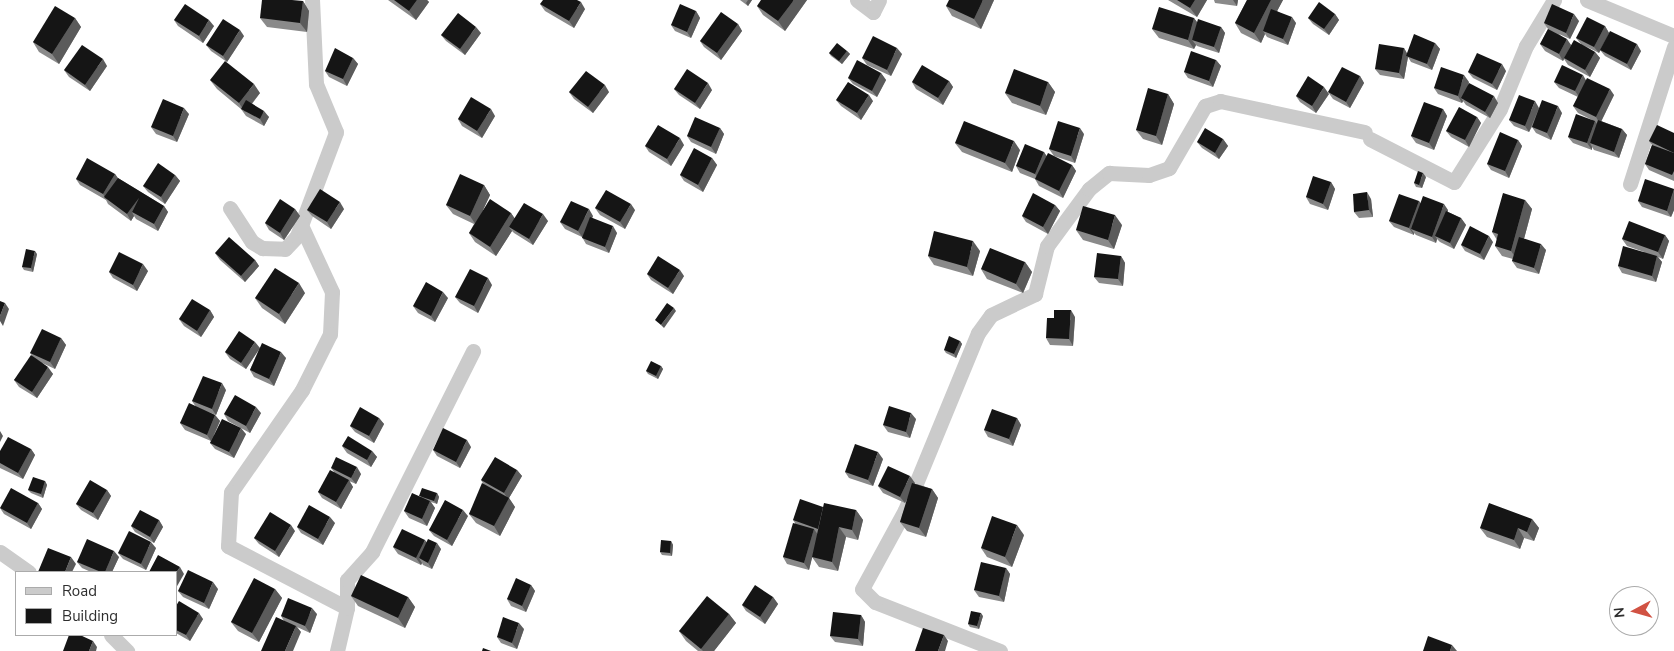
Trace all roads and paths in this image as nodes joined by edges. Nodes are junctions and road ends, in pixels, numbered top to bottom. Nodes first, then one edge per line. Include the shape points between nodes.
1 (312, 0) edge
2 (857, 0) edge
3 (879, 0) edge
4 (1554, 0) edge
5 (1587, 0) edge
6 (1674, 36) edge
7 (1674, 48) edge
8 (1630, 184) dead end
9 (230, 208) dead end
10 (300, 223) junction
11 (473, 350) dead end
12 (0, 552) edge
13 (28, 571) edge
14 (346, 608) junction
15 (112, 636) edge
16 (127, 651) edge
17 (337, 651) edge
18 (1000, 651) edge

1 - 10 street via 316,84 336,132
2 - 3 street via 873,12
4 - 18 street via 1526,46 1500,109 1454,182 1368,135 1220,101 1205,106 1169,168 1149,175 1109,173 1089,189 1047,246 1035,294 991,315 978,333 904,510 862,589 875,602
5 - 6 street
7 - 8 street
9 - 10 street via 252,242 273,251 285,249
10 - 14 street via 332,292 330,334 302,390 231,492 228,546
11 - 14 street via 372,552 346,580
12 - 13 street
14 - 17 street
15 - 16 street

